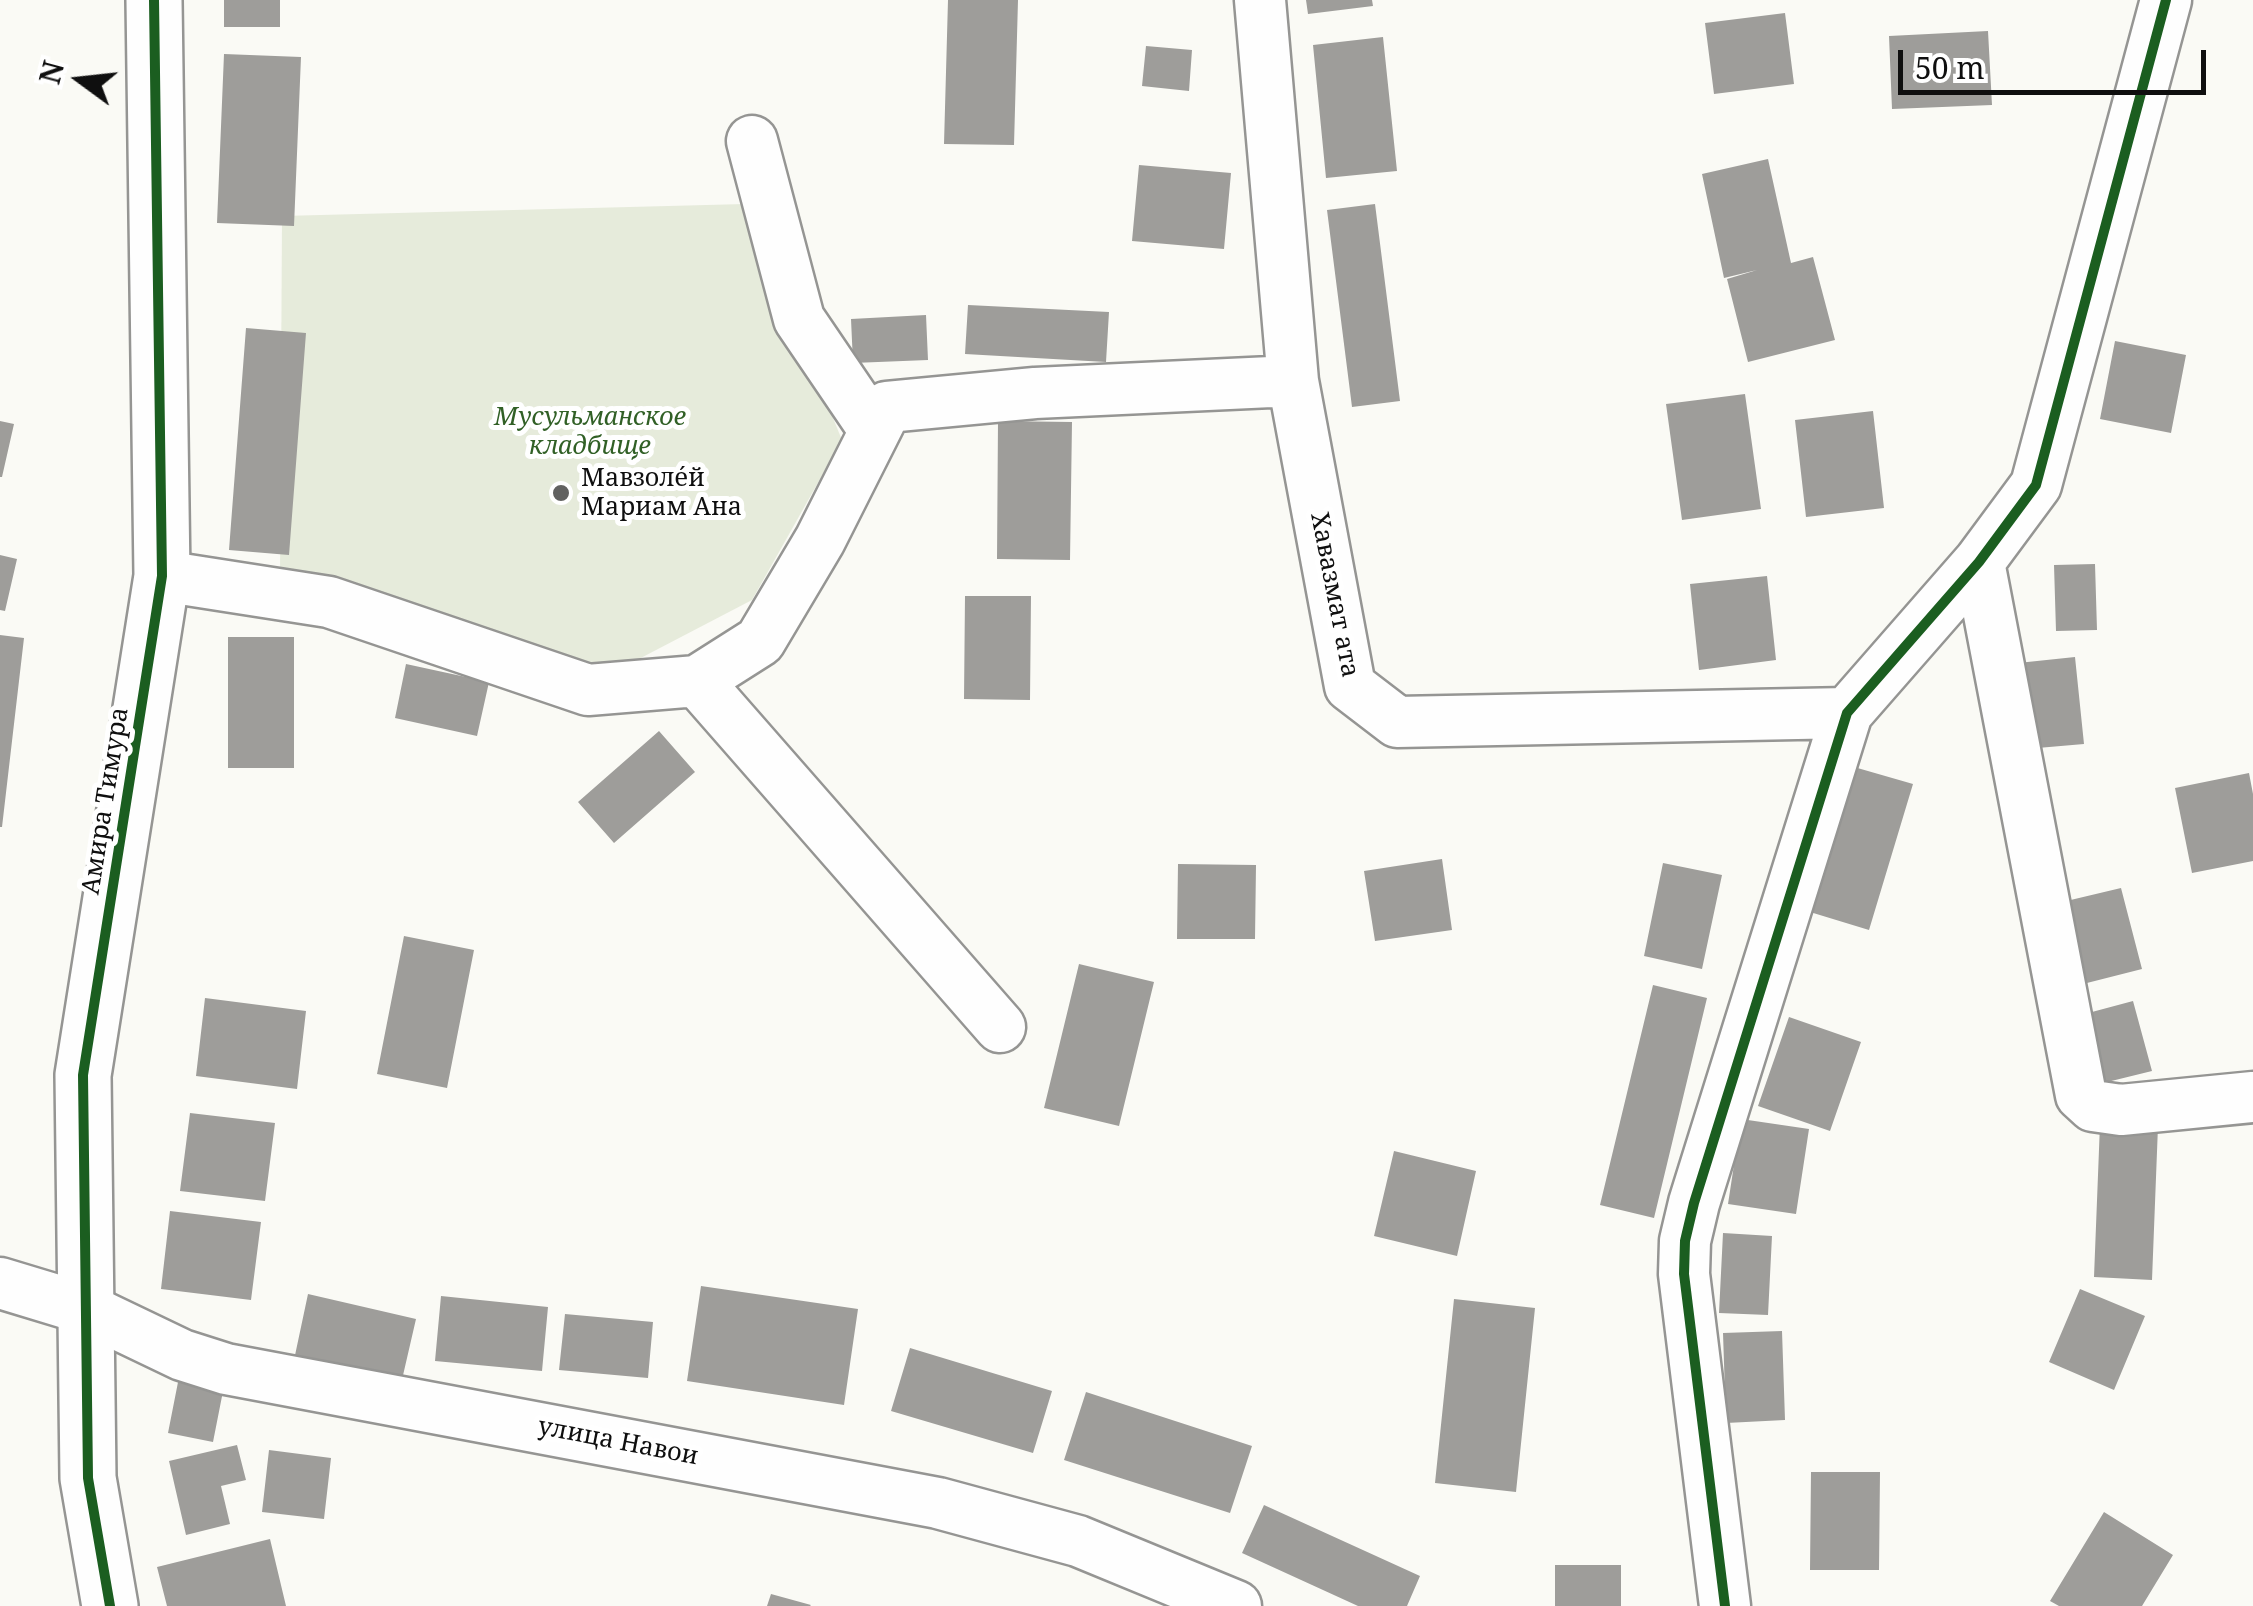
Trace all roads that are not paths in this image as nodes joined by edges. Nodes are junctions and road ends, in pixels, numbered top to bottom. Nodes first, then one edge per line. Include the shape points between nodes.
1 (154, 0) edge
2 (1260, 0) edge
3 (2166, 0) edge
4 (752, 142) dead end
5 (1293, 381) junction
6 (875, 431) junction
7 (1979, 562) junction
8 (162, 576) junction
9 (698, 681) junction
10 (1846, 714) junction
11 (1000, 1027) dead end
12 (2253, 1097) edge
13 (0, 1283) edge
14 (86, 1308) junction
15 (110, 1606) edge
16 (1236, 1606) edge
17 (1725, 1606) edge

1 - 8 street, Амира Тимура
2 - 5 street, Хавазмат ата
3 - 7 street via 2036,485
4 - 6 street via 799,319
5 - 6 street via 887,407
5 - 10 street, Хавазмат ата via 1350,686 1398,722
6 - 9 street via 760,641
7 - 10 street
7 - 12 street via 2081,1095 2092,1106 2120,1110
8 - 9 street via 328,602 588,690
8 - 14 street, Амира Тимура via 83,1075
9 - 11 street
10 - 17 street via 1684,1242
13 - 14 street, улица Навои
14 - 15 street, Амира Тимура via 88,1478
14 - 16 street, улица Навои via 182,1356 226,1369 938,1503 1078,1541

